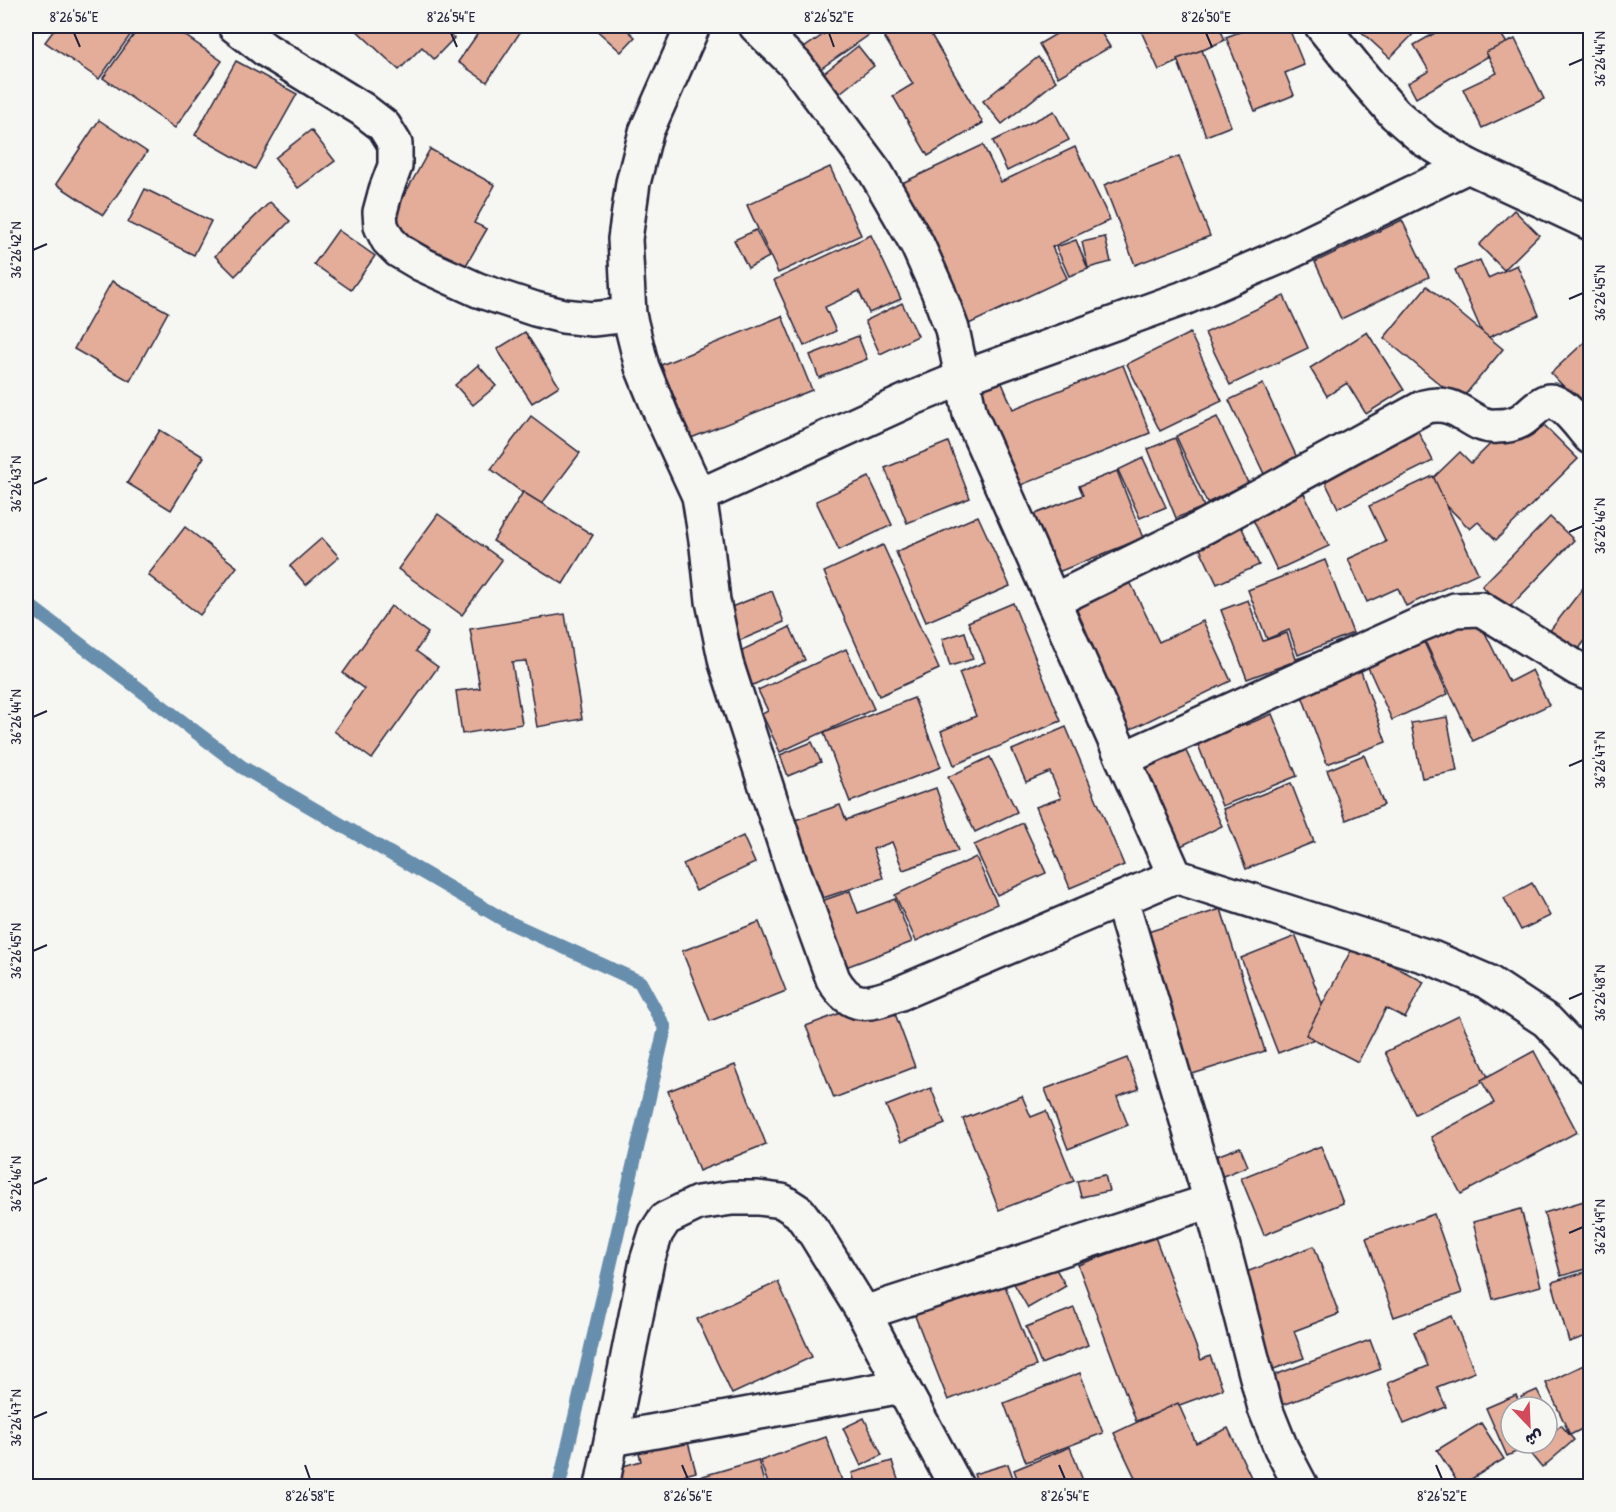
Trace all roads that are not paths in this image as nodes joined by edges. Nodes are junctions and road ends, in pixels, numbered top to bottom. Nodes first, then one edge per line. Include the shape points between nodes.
1 (235, 26) edge
2 (693, 26) edge
3 (756, 26) edge
4 (1322, 26) edge
5 (1468, 166) junction
6 (1590, 224) edge
7 (629, 315) junction
8 (962, 378) junction
9 (1590, 437) edge
10 (699, 496) junction
11 (1053, 601) junction
12 (1590, 672) edge
13 (1123, 759) junction
14 (1175, 876) junction
15 (1121, 899) junction
16 (1590, 1066) edge
17 (1211, 1201) junction
18 (864, 1313) junction
19 (902, 1386) junction
20 (612, 1438) junction
21 (602, 1486) edge
22 (956, 1486) edge
23 (1301, 1486) edge

1 - 7 street via 384,126 395,144 395,166 380,212 381,226 399,251 478,290 535,309 592,319
2 - 7 street via 646,132 633,183 625,240
3 - 8 street via 796,65 898,209 938,291
4 - 5 street via 1395,114 1425,140
5 - 6 street
5 - 8 street via 1204,290
7 - 10 street via 642,367
8 - 10 street
8 - 11 street via 970,414
9 - 11 street via 1552,401 1544,402 1520,421 1494,427 1451,406 1425,407 1204,527
10 - 15 street via 726,663 828,969 846,996 875,1002 898,994
11 - 13 street
12 - 13 street via 1578,669 1481,609 1455,610
13 - 14 street
14 - 15 street
14 - 16 street via 1431,958 1488,982 1547,1021
15 - 17 street
17 - 18 street
17 - 23 street via 1265,1408
18 - 19 street
18 - 20 street via 816,1235 799,1212 782,1201 732,1198 698,1203 678,1211 665,1219 656,1233 647,1261
19 - 20 street
19 - 22 street
20 - 21 street

